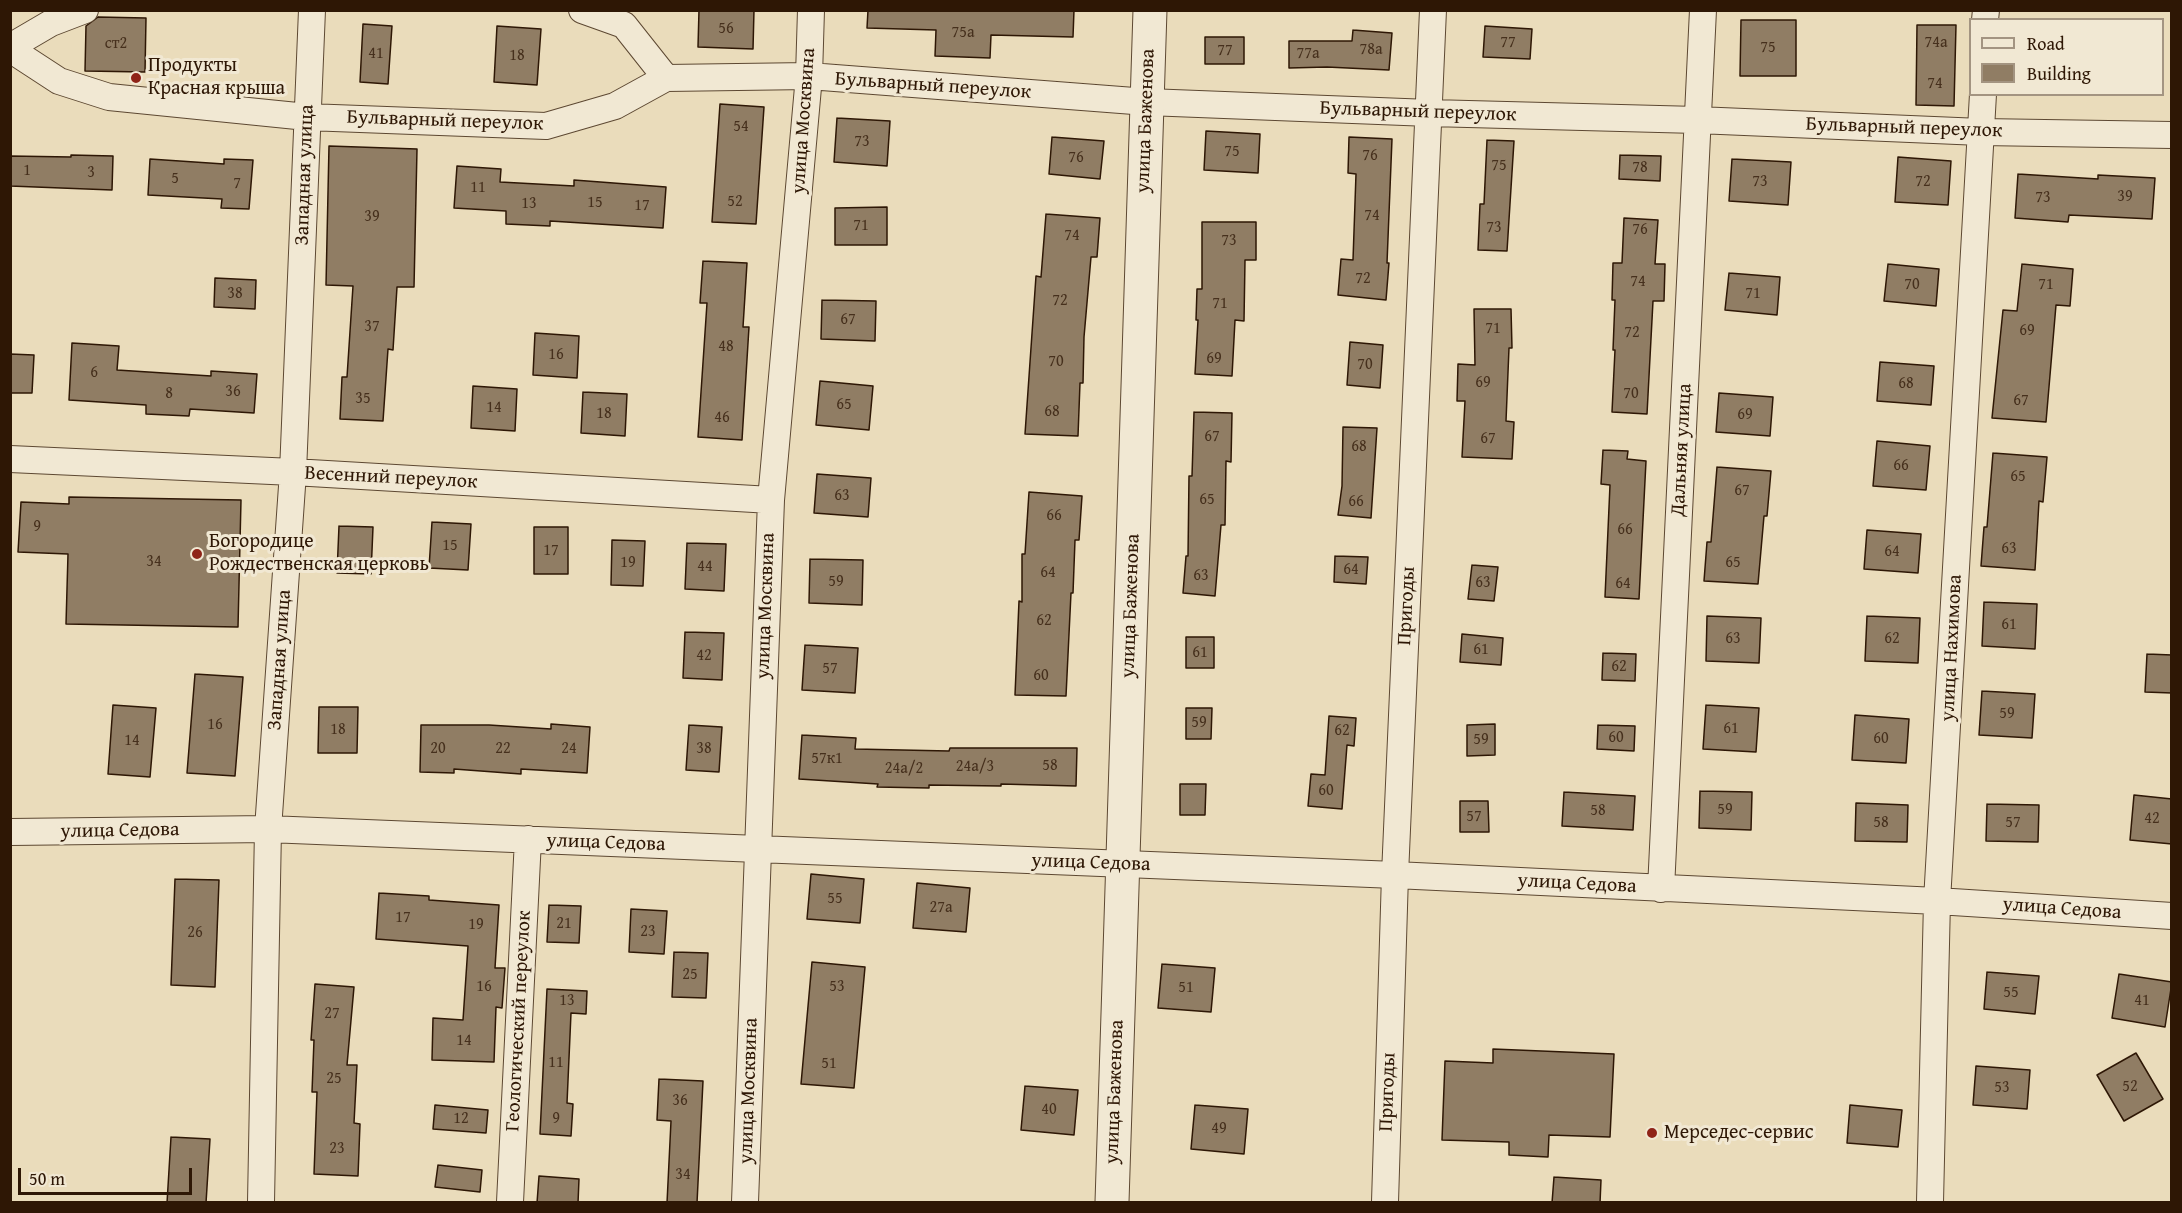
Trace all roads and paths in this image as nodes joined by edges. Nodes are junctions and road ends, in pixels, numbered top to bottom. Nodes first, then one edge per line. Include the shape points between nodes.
1 (85, 10) edge
2 (312, 10) edge
3 (582, 10) edge
4 (811, 10) edge
5 (1150, 10) edge
6 (1434, 10) edge
7 (1703, 10) edge
8 (10, 48) edge
9 (809, 76) junction
10 (666, 78) junction
11 (1983, 96) edge
12 (1147, 102) junction
13 (1430, 113) junction
14 (307, 117) junction
15 (1697, 120) junction
16 (1981, 132) junction
17 (2172, 135) edge
18 (10, 459) edge
19 (293, 472) junction
20 (771, 500) junction
21 (268, 829) junction
22 (10, 832) edge
23 (528, 839) junction
24 (757, 849) junction
25 (1122, 865) junction
26 (1395, 875) junction
27 (1661, 889) junction
28 (1937, 901) junction
29 (2172, 916) edge
30 (261, 1203) edge
31 (510, 1203) edge
32 (746, 1203) edge
33 (1112, 1203) edge
34 (1385, 1203) edge
35 (1930, 1203) edge

1 - 8 street, Бульварный переулок via 51,23
2 - 14 street, Западная улица
3 - 10 street via 624,25
4 - 9 street, улица Москвина
5 - 12 street, улица Баженова
6 - 13 street, Пригоды
7 - 15 street, Дальняя улица
8 - 14 street, Бульварный переулок via 59,81 109,97
9 - 10 street, Бульварный переулок
9 - 12 street, Бульварный переулок
9 - 20 street, улица Москвина
10 - 14 street, Бульварный переулок via 615,106 546,126
11 - 16 street, улица Нахимова
12 - 13 street, Бульварный переулок
12 - 25 street, улица Баженова
13 - 15 street, Бульварный переулок
13 - 26 street, Пригоды
14 - 19 street, Западная улица
15 - 16 street, Бульварный переулок
15 - 27 street, Дальняя улица
16 - 17 street, Бульварный переулок
16 - 28 street, улица Нахимова
18 - 19 street, Весенний переулок
19 - 20 street, Весенний переулок
19 - 21 street, Западная улица
20 - 24 street, улица Москвина
21 - 22 street, улица Седова
21 - 23 street, улица Седова
21 - 30 street, Западная улица
23 - 24 street, улица Седова
23 - 31 street, Геологический переулок
24 - 25 street, улица Седова
24 - 32 street, улица Москвина
25 - 26 street, улица Седова
25 - 33 street, улица Баженова
26 - 27 street, улица Седова
26 - 34 street, Пригоды
27 - 28 street, улица Седова
28 - 29 street, улица Седова
28 - 35 street, улица Нахимова

